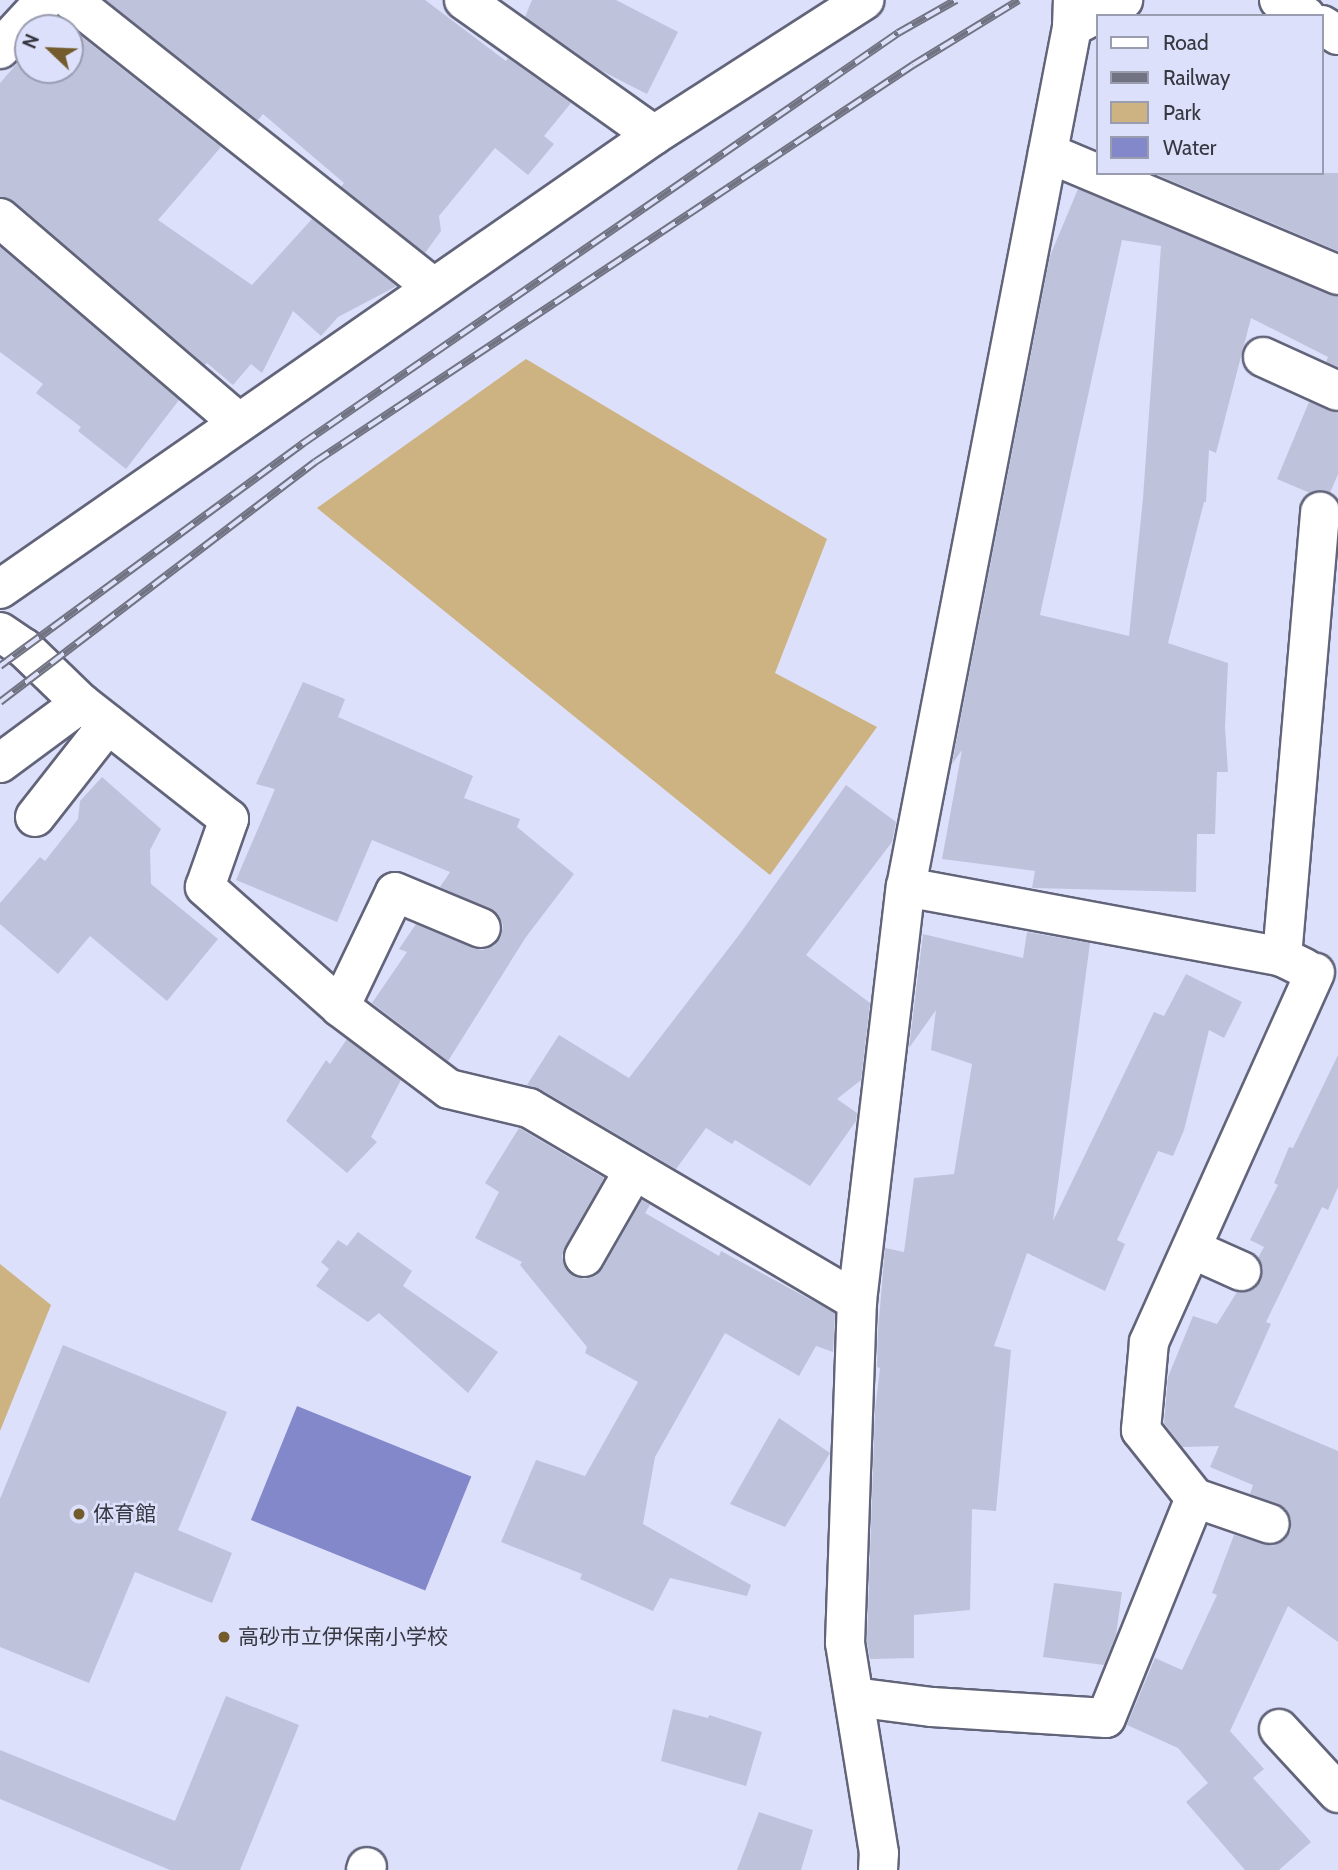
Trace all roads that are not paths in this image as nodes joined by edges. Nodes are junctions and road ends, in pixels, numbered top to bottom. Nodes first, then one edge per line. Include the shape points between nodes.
1 (45, 0) edge
2 (71, 0) edge
3 (864, 0) edge
4 (1124, 0) edge
5 (1279, 0) edge
6 (470, 2) edge
7 (1073, 13) edge
8 (1303, 14) edge
9 (0, 49) edge
10 (654, 135) junction
11 (1048, 153) junction
12 (1096, 173) edge
13 (1100, 175) edge
14 (0, 218) edge
15 (1338, 275) edge
16 (433, 287) junction
17 (1263, 357) dead end
18 (1338, 391) edge
19 (238, 422) junction
20 (1320, 512) dead end
21 (0, 589) edge
22 (0, 632) edge
23 (94, 713) junction
24 (0, 763) edge
25 (35, 817) dead end
26 (906, 887) junction
27 (481, 928) dead end
28 (1312, 971) edge
29 (340, 1007) junction
30 (634, 1170) junction
31 (1192, 1249) junction
32 (584, 1258) dead end
33 (1241, 1271) dead end
34 (857, 1301) junction
35 (1195, 1498) junction
36 (1270, 1524) dead end
37 (854, 1697) junction
38 (1279, 1729) dead end
39 (1338, 1793) edge
40 (884, 1865) edge

1 - 9 street
2 - 16 street
3 - 10 street
4 - 7 street
5 - 8 street
6 - 10 street
7 - 11 street
10 - 16 street
11 - 12 street
11 - 26 street
13 - 15 street
14 - 19 street
16 - 19 street
17 - 18 street
19 - 21 street
20 - 28 street
22 - 23 street via 24,648
23 - 24 street
23 - 25 street
23 - 29 street via 229,819 205,887
26 - 28 street
26 - 34 street
27 - 29 street via 395,892
28 - 31 street
29 - 30 street via 449,1089 529,1108
30 - 32 street
30 - 34 street
31 - 33 street
31 - 35 street via 1149,1342 1141,1430
34 - 37 street via 845,1643
35 - 36 street
35 - 37 street via 1105,1718
37 - 40 street
38 - 39 street

